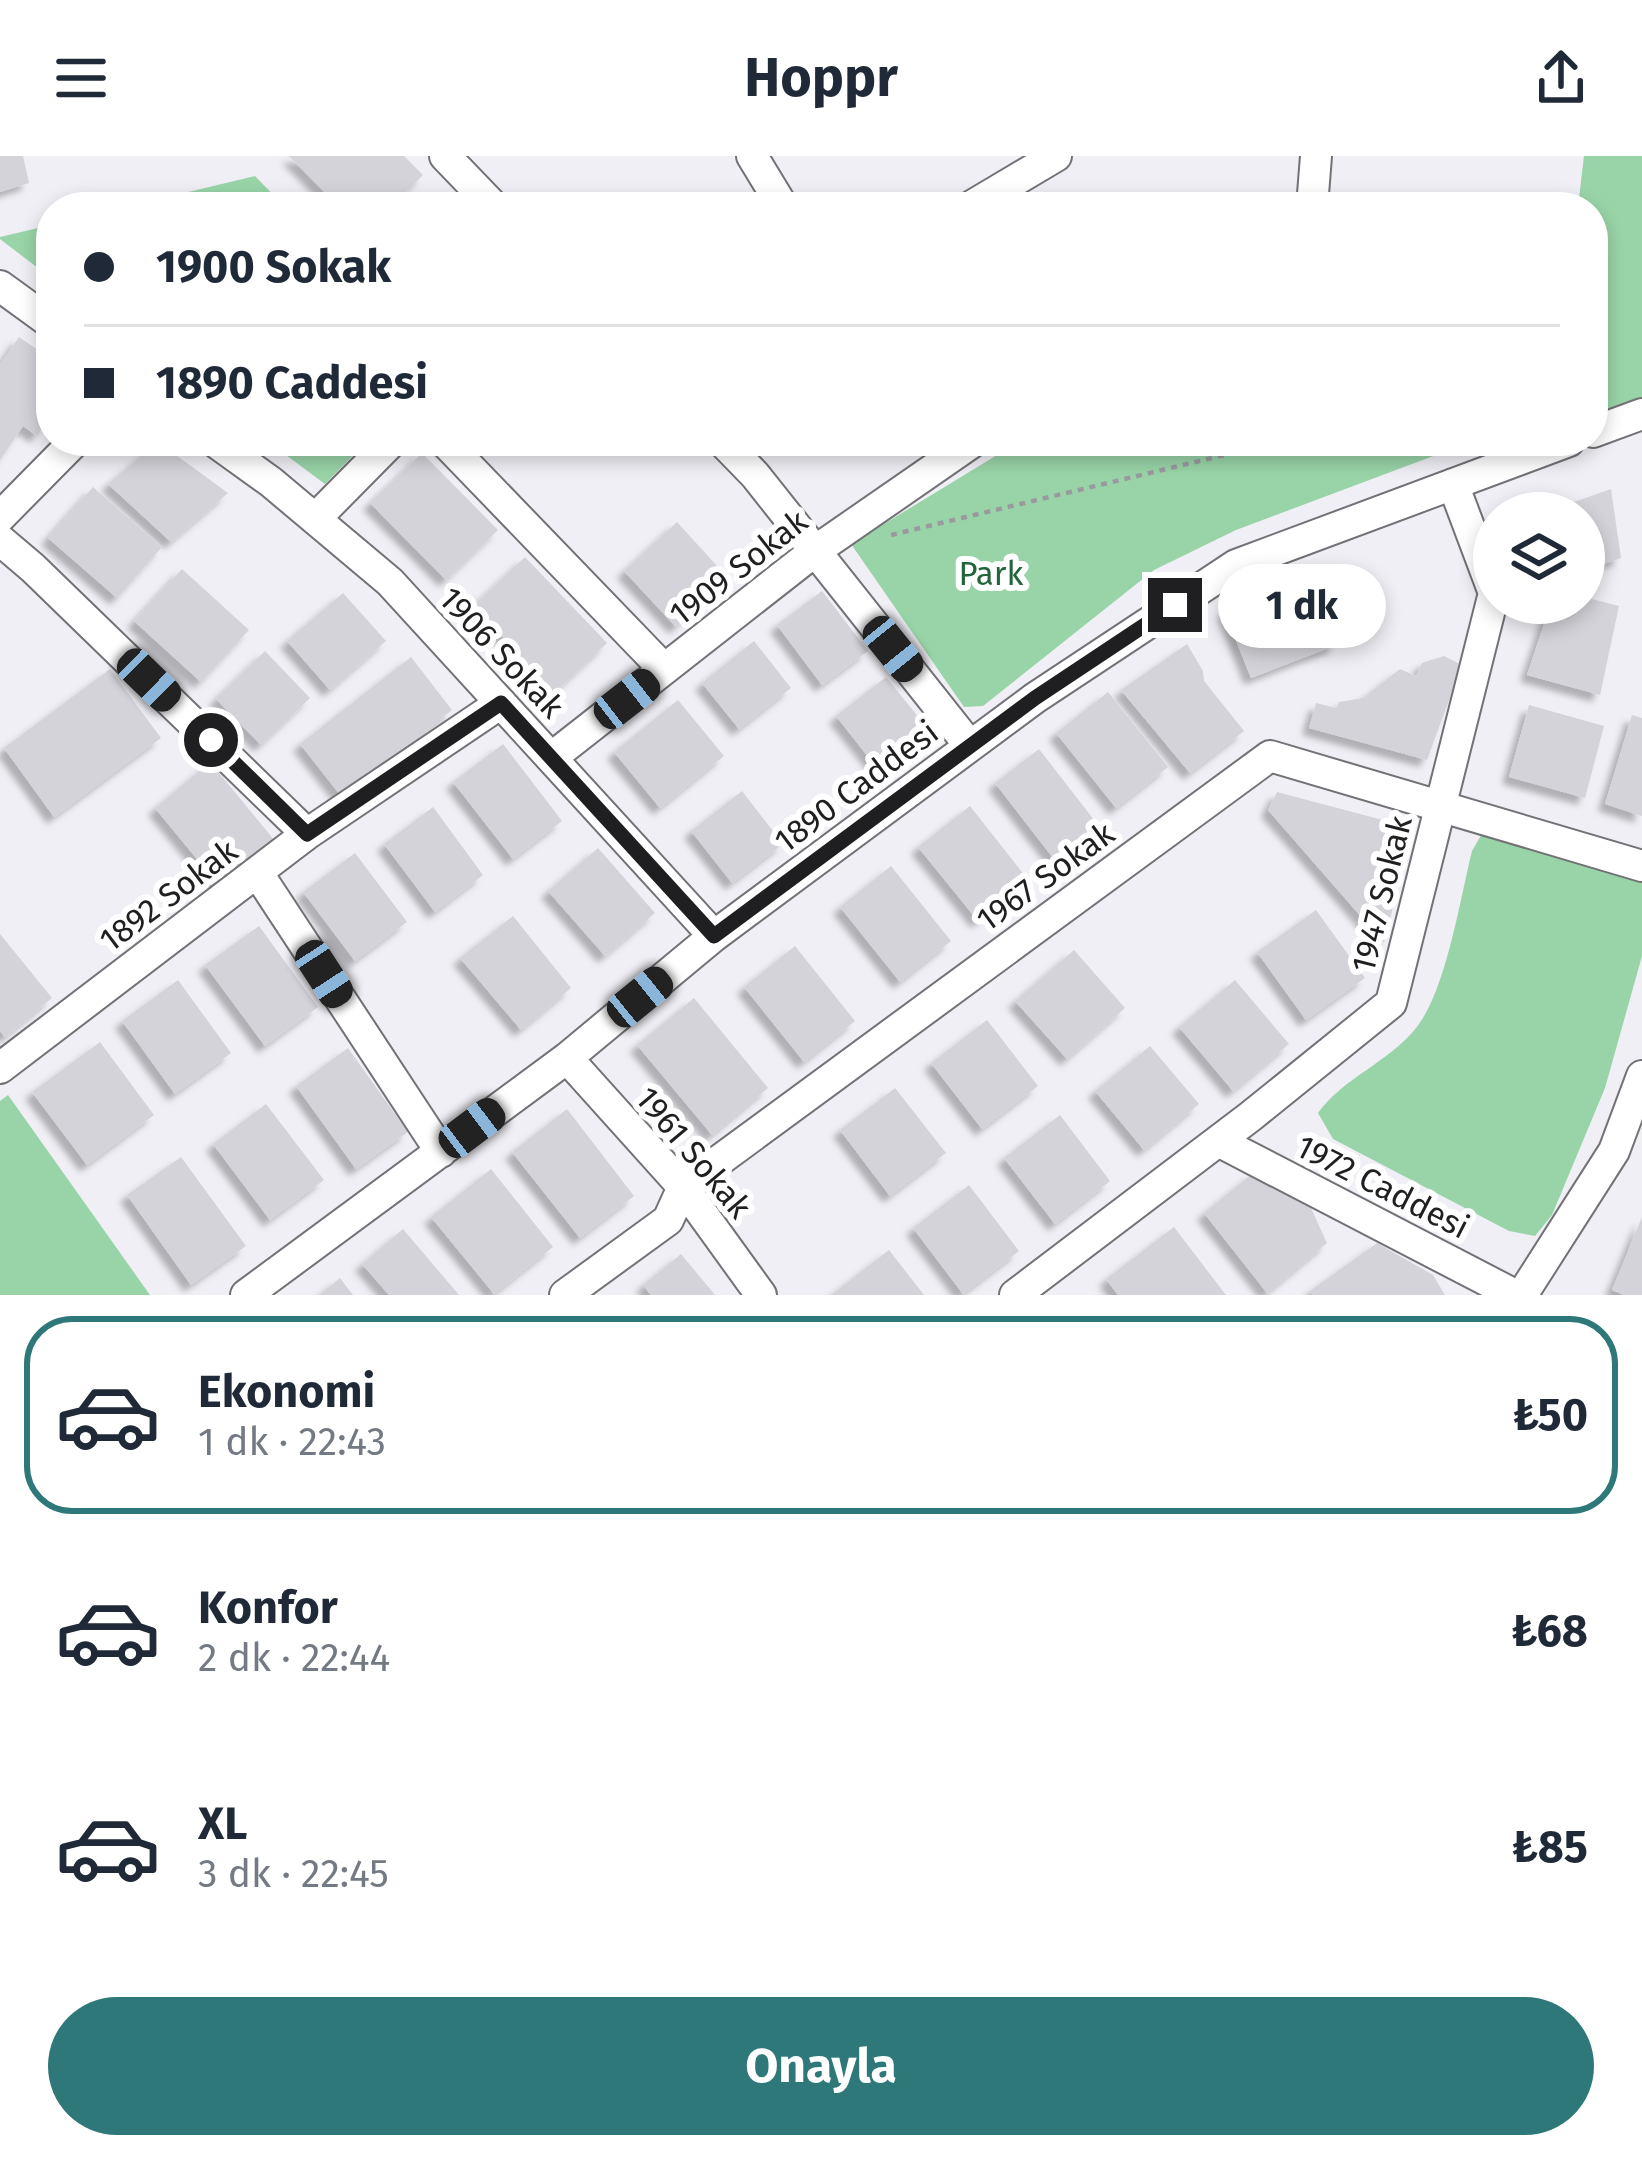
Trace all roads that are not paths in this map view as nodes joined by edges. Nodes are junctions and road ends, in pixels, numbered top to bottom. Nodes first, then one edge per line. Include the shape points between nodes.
1 (445, 156) edge
2 (752, 156) edge
3 (1056, 156) edge
4 (1316, 156) edge
5 (480, 192) edge
6 (774, 192) edge
7 (995, 192) edge
8 (1313, 192) edge
9 (0, 286) edge
10 (36, 312) edge
11 (1642, 414) edge
12 (1608, 426) edge
13 (61, 456) edge
14 (233, 456) edge
15 (377, 456) edge
16 (458, 456) edge
17 (736, 456) edge
18 (952, 456) edge
19 (1529, 456) edge
20 (1453, 484) junction
21 (0, 517) edge
22 (315, 519) junction
23 (0, 540) edge
24 (815, 551) junction
25 (664, 669) junction
26 (501, 703) junction
27 (970, 746) junction
28 (551, 758) junction
29 (1440, 807) junction
30 (307, 834) junction
31 (1642, 866) edge
32 (257, 872) junction
33 (714, 936) junction
34 (567, 1058) junction
35 (0, 1068) edge
36 (1642, 1076) edge
37 (1218, 1141) junction
38 (441, 1152) junction
39 (682, 1187) junction
40 (246, 1295) edge
41 (565, 1295) edge
42 (761, 1295) edge
43 (1015, 1295) edge
44 (1518, 1295) edge

1 - 5 street
2 - 6 street
3 - 7 street
4 - 8 street
9 - 10 street
11 - 12 street
13 - 21 street
14 - 22 street, 1906 Sokak
15 - 22 street
16 - 25 street
17 - 24 street
18 - 24 street, 1909 Sokak
19 - 20 street, 1890 Caddesi
20 - 27 street, 1890 Caddesi via 1236,565
20 - 29 street, 1947 Sokak via 1494,593
22 - 26 street, 1906 Sokak via 390,582
23 - 30 street
24 - 25 street, 1909 Sokak
24 - 27 street
25 - 28 street, 1909 Sokak
26 - 28 street, 1906 Sokak
26 - 30 street, 1892 Sokak
27 - 33 street, 1890 Caddesi
28 - 33 street, 1906 Sokak
29 - 31 street, 1967 Sokak
29 - 37 street, 1947 Sokak via 1391,1003
29 - 39 street, 1967 Sokak via 1270,756
30 - 32 street, 1892 Sokak
32 - 35 street, 1892 Sokak
32 - 38 street
33 - 34 street, 1890 Caddesi
34 - 38 street, 1890 Caddesi
34 - 39 street, 1961 Sokak
36 - 44 street via 1614,1151
37 - 43 street, 1947 Sokak
37 - 44 street, 1972 Caddesi
38 - 40 street, 1890 Caddesi
39 - 41 street, 1967 Sokak via 668,1220
39 - 42 street, 1961 Sokak

